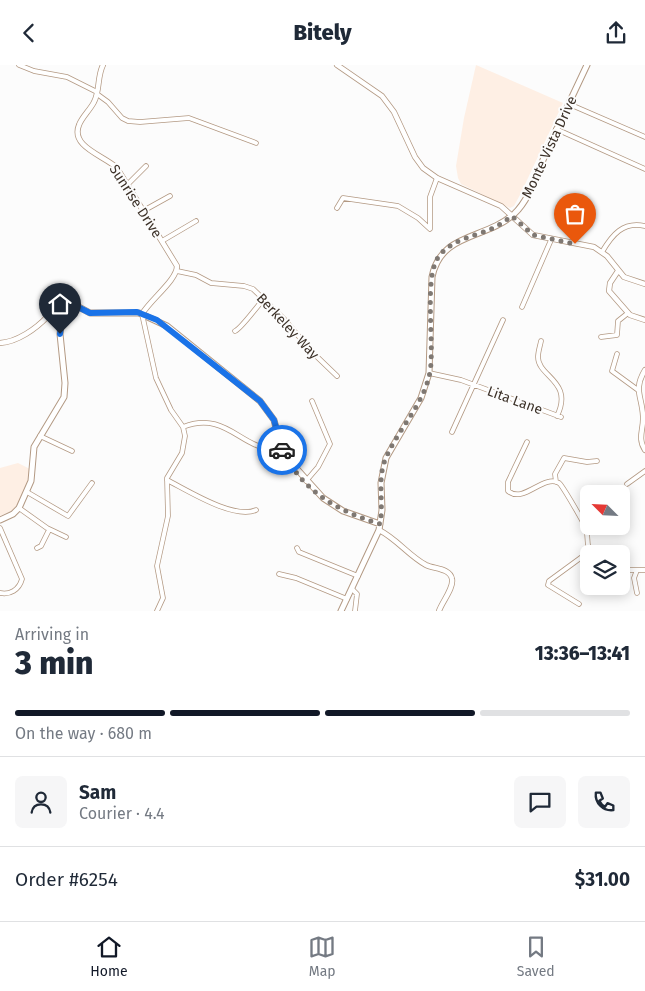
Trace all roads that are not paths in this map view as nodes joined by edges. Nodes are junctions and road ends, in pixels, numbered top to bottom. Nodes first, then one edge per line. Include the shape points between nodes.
1 (19, 65) edge
2 (103, 65) edge
3 (337, 65) edge
4 (587, 65) edge
5 (97, 93) junction
6 (569, 105) junction
7 (556, 129) junction
8 (645, 137) edge
9 (256, 143) dead end
10 (146, 166) dead end
11 (645, 169) edge
12 (437, 178) junction
13 (127, 185) junction
14 (170, 196) dead end
15 (337, 209) dead end
16 (143, 211) junction
17 (512, 216) junction
18 (196, 221) dead end
19 (645, 226) edge
20 (551, 240) junction
21 (162, 241) junction
22 (602, 252) junction
23 (177, 271) junction
24 (618, 271) junction
25 (645, 285) edge
26 (264, 299) junction
27 (64, 300) junction
28 (522, 307) dead end
29 (628, 313) junction
30 (142, 314) junction
31 (503, 320) dead end
32 (645, 320) edge
33 (235, 331) dead end
34 (601, 337) dead end
35 (541, 341) dead end
36 (0, 343) edge
37 (617, 354) dead end
38 (645, 370) edge
39 (430, 373) junction
40 (337, 376) dead end
41 (472, 385) junction
42 (638, 390) junction
43 (312, 401) dead end
44 (183, 427) junction
45 (452, 432) dead end
46 (40, 435) junction
47 (527, 442) dead end
48 (282, 448) junction
49 (645, 450) edge
50 (72, 451) dead end
51 (597, 461) dead end
52 (645, 471) edge
53 (167, 480) junction
54 (306, 481) junction
55 (556, 482) junction
56 (92, 483) dead end
57 (627, 484) dead end
58 (26, 493) junction
59 (19, 508) junction
60 (256, 510) dead end
61 (0, 520) edge
62 (380, 527) junction
63 (0, 528) edge
64 (49, 529) junction
65 (66, 537) dead end
66 (589, 545) edge
67 (297, 548) dead end
68 (36, 549) dead end
69 (580, 560) edge
70 (630, 570) edge
71 (637, 570) junction
72 (645, 570) edge
73 (279, 574) dead end
74 (358, 576) junction
75 (352, 589) junction
76 (0, 593) edge
77 (637, 593) dead end
78 (347, 599) junction
79 (579, 604) dead end
80 (158, 611) edge
81 (341, 611) edge
82 (355, 611) edge
83 (439, 611) edge

1 - 5 street via 67,77
2 - 5 street, Sunrise Drive via 98,75
3 - 12 street via 382,96 394,113 414,157
4 - 6 main road, Monte Vista Drive
5 - 9 street via 128,121 189,117
5 - 13 street, Sunrise Drive via 79,125 78,136 86,147 110,161
6 - 7 main road, Monte Vista Drive
6 - 8 street
7 - 11 street
7 - 17 main road, Monte Vista Drive via 527,195
10 - 13 street
12 - 15 street via 430,197 430,229 418,218 390,205 344,198
12 - 17 street via 501,206
13 - 16 street, Sunrise Drive
14 - 16 street
16 - 21 street, Sunrise Drive
17 - 20 street via 533,235
17 - 39 main road, Monte Vista Drive via 447,248 436,261 432,277
18 - 21 street
19 - 22 street via 620,229
20 - 22 street via 590,246
20 - 28 street
21 - 23 street, Sunrise Drive via 177,265
22 - 24 street
23 - 26 street, Berkeley Way via 196,275 211,283 244,286
23 - 30 street
24 - 25 street
24 - 29 street via 609,291
26 - 33 street via 249,314 242,328
26 - 40 street, Berkeley Way
27 - 30 main road via 90,313
27 - 36 street via 22,336
27 - 46 main road via 60,334 64,392 60,406
29 - 32 street
29 - 34 street via 618,321 617,335
30 - 44 street via 156,378 171,411
30 - 48 main road via 167,327 260,401 274,420
31 - 41 street
35 - 41 street, Lita Lane via 538,357 562,398 559,416
37 - 42 street via 612,371
38 - 42 street
39 - 41 street, Lita Lane
39 - 62 main road, Monte Vista Drive via 384,464
41 - 45 street, Lita Lane
42 - 49 street via 643,414 640,436
43 - 54 street via 330,441 320,464
44 - 48 street via 198,422 213,423 265,449
44 - 53 street via 183,450
46 - 50 street
46 - 58 main road via 32,454 31,477
47 - 55 street via 508,482 508,491 514,495 522,494
48 - 54 main road
51 - 55 street via 564,458 555,474
52 - 57 street
53 - 60 street via 215,504 246,512
53 - 80 street via 168,515 158,566 162,598
54 - 62 main road via 334,506
55 - 66 street via 565,489 585,524
56 - 58 street via 68,516
58 - 59 main road
59 - 61 main road
59 - 64 street
62 - 74 main road, Monte Vista Drive
62 - 83 street via 425,565 451,576 451,589
63 - 76 street via 22,582 15,590
64 - 65 street
64 - 68 street via 41,546
67 - 74 street via 299,552
69 - 79 street via 549,581 548,585
70 - 71 street
71 - 72 street
71 - 77 street via 634,577
73 - 78 street
74 - 75 main road, Monte Vista Drive
75 - 78 main road, Monte Vista Drive
75 - 82 street via 356,595
78 - 81 main road, Monte Vista Drive

